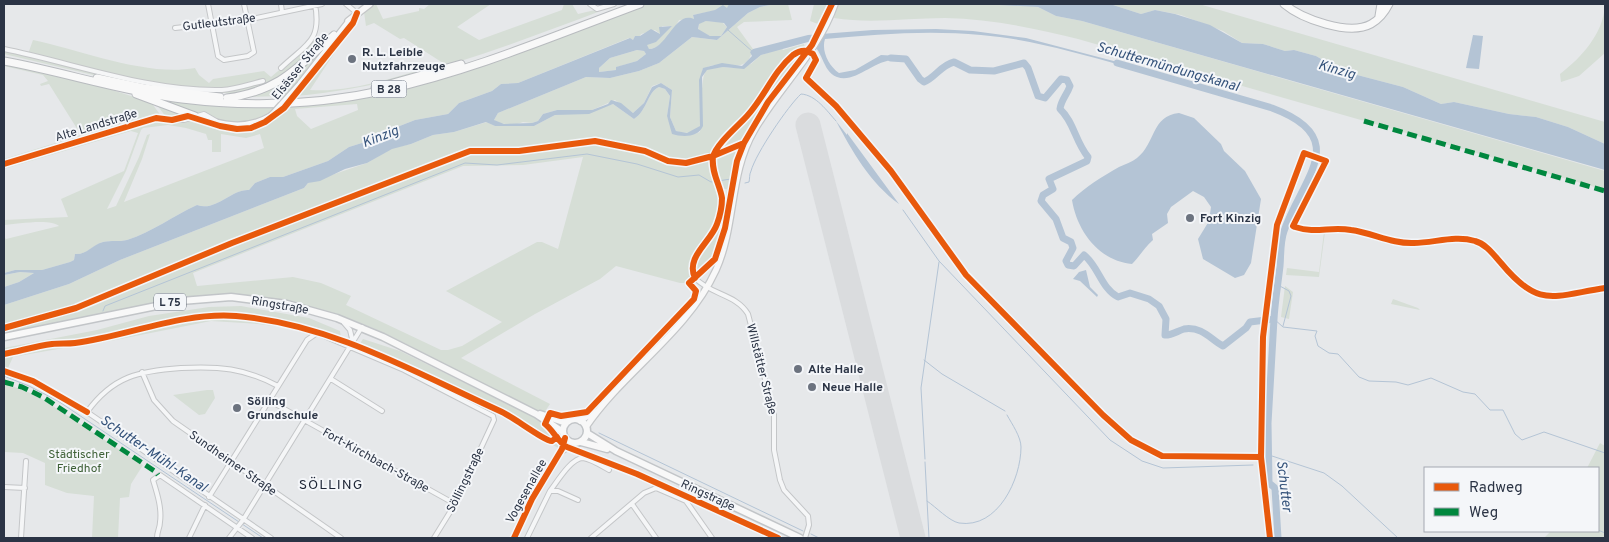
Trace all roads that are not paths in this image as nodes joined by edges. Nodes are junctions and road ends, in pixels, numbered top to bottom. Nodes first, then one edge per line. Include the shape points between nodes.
1 (208, 4) edge
2 (244, 4) edge
3 (281, 4) edge
4 (315, 4) edge
5 (322, 4) edge
6 (346, 4) edge
7 (370, 4) edge
8 (590, 4) edge
9 (614, 4) edge
10 (628, 4) edge
11 (640, 4) edge
12 (835, 4) edge
13 (1284, 4) edge
14 (1381, 4) edge
15 (1390, 4) edge
16 (282, 12) junction
17 (357, 13) junction
18 (1378, 19) junction
19 (247, 20) junction
20 (212, 22) junction
21 (175, 28) dead end
22 (335, 37) junction
23 (4, 49) edge
24 (4, 57) edge
25 (4, 61) edge
26 (281, 68) dead end
27 (263, 81) dead end
28 (126, 90) junction
29 (227, 98) junction
30 (178, 111) junction
31 (195, 116) junction
32 (184, 120) junction
33 (4, 164) edge
34 (695, 278) dead end
35 (707, 288) junction
36 (337, 318) junction
37 (362, 327) junction
38 (4, 337) edge
39 (353, 343) junction
40 (350, 348) junction
41 (4, 371) edge
42 (142, 372) junction
43 (331, 379) junction
44 (278, 386) junction
45 (270, 401) junction
46 (598, 410) junction
47 (382, 411) dead end
48 (87, 412) junction
49 (536, 414) junction
50 (304, 421) junction
51 (580, 421) junction
52 (566, 423) junction
53 (586, 430) junction
54 (564, 435) junction
55 (581, 442) junction
56 (573, 443) junction
57 (616, 451) junction
58 (558, 456) junction
59 (26, 462) dead end
60 (232, 462) junction
61 (609, 470) dead end
62 (264, 485) junction
63 (4, 487) edge
64 (25, 488) junction
65 (550, 491) junction
66 (209, 497) junction
67 (532, 499) junction
68 (578, 500) dead end
69 (455, 504) junction
70 (542, 504) junction
71 (632, 504) junction
72 (204, 505) junction
73 (240, 524) junction
74 (21, 538) edge
75 (157, 538) edge
76 (189, 538) edge
77 (229, 538) edge
78 (252, 538) edge
79 (270, 538) edge
80 (341, 538) edge
81 (434, 538) edge
82 (514, 538) edge
83 (527, 538) edge
84 (591, 538) edge
85 (656, 538) edge
86 (712, 538) edge
87 (800, 538) edge
88 (805, 538) edge

1 - 20 street
2 - 19 street
3 - 16 street
4 - 5 street, Gutleutstraße
4 - 16 street, Gutleutstraße
4 - 26 street via 318,26 315,36
6 - 17 street
7 - 17 street, Elsässer Straße
8 - 9 street via 597,9
10 - 29 highway, B 28 via 490,55 381,86 303,97
11 - 28 highway, B 28 via 463,68 360,95 294,102 233,103
12 - 35 street via 808,57 767,111 745,149 738,168 725,245
13 - 18 highway via 1298,13 1334,26 1359,27
14 - 18 highway
15 - 18 highway
16 - 19 street, Gutleutstraße
17 - 22 street, Elsässer Straße
19 - 20 street, Gutleutstraße
19 - 20 street via 254,52 227,60 218,56
20 - 21 street, Gutleutstraße
22 - 29 highway via 274,86 254,94
22 - 31 street, Elsässer Straße, bridge via 271,116 245,126
23 - 27 street via 163,84 220,90
24 - 29 highway, B 28 via 144,88
25 - 28 highway, B 28
28 - 30 highway
30 - 31 highway
30 - 32 highway
31 - 32 street, Alte Landstraße
32 - 33 street, Alte Landstraße via 156,118
34 - 35 street, Willstätter Straße
35 - 46 street via 681,324
35 - 88 street, Willstätter Straße via 733,298 744,306 748,314 774,414 774,450 780,480 784,490 808,516
36 - 37 main road, Ringstraße / L 75
36 - 38 main road, Ringstraße / L 75 via 272,301 230,297 148,306
36 - 39 street via 350,330
37 - 39 street
37 - 49 main road, Ringstraße / L 75
39 - 40 street
40 - 43 street
40 - 44 street via 313,334
40 - 69 street, Söllingstraße via 372,355 492,415 494,420
41 - 48 street via 42,386
42 - 44 street via 216,366 244,372
42 - 48 street via 112,386
42 - 60 street, Sundheimer Straße via 159,408
43 - 47 street
43 - 50 street
44 - 45 street
45 - 50 street, Fort-Kirchbach-Straße
45 - 60 street
46 - 51 street
46 - 53 street
48 - 66 street
49 - 52 main road, Ringstraße / L 75
49 - 54 main road, Ringstraße / L 75
50 - 62 street
50 - 69 street, Fort-Kirchbach-Straße
51 - 52 main road
51 - 53 main road
52 - 54 main road
53 - 55 main road
53 - 57 main road, Ringstraße
54 - 56 main road
54 - 58 street, Vogesenallee
55 - 56 main road
55 - 57 main road, Ringstraße
56 - 58 street, Vogesenallee
57 - 87 main road, Ringstraße
58 - 67 street, Vogesenallee
59 - 64 street
60 - 62 street, Sundheimer Straße
60 - 66 street
61 - 65 street via 584,458 576,460
62 - 73 street
62 - 80 street, Sundheimer Straße
63 - 64 street
64 - 74 street
65 - 68 street
65 - 70 street
66 - 73 street
67 - 70 street
67 - 82 street, Vogesenallee
69 - 81 street, Söllingstraße
70 - 83 street
71 - 84 street
71 - 85 street
71 - 86 street via 651,489 663,490 686,501
72 - 73 street
72 - 75 street via 158,475 153,480 160,523
72 - 76 street
73 - 77 street
73 - 78 street
73 - 79 street

